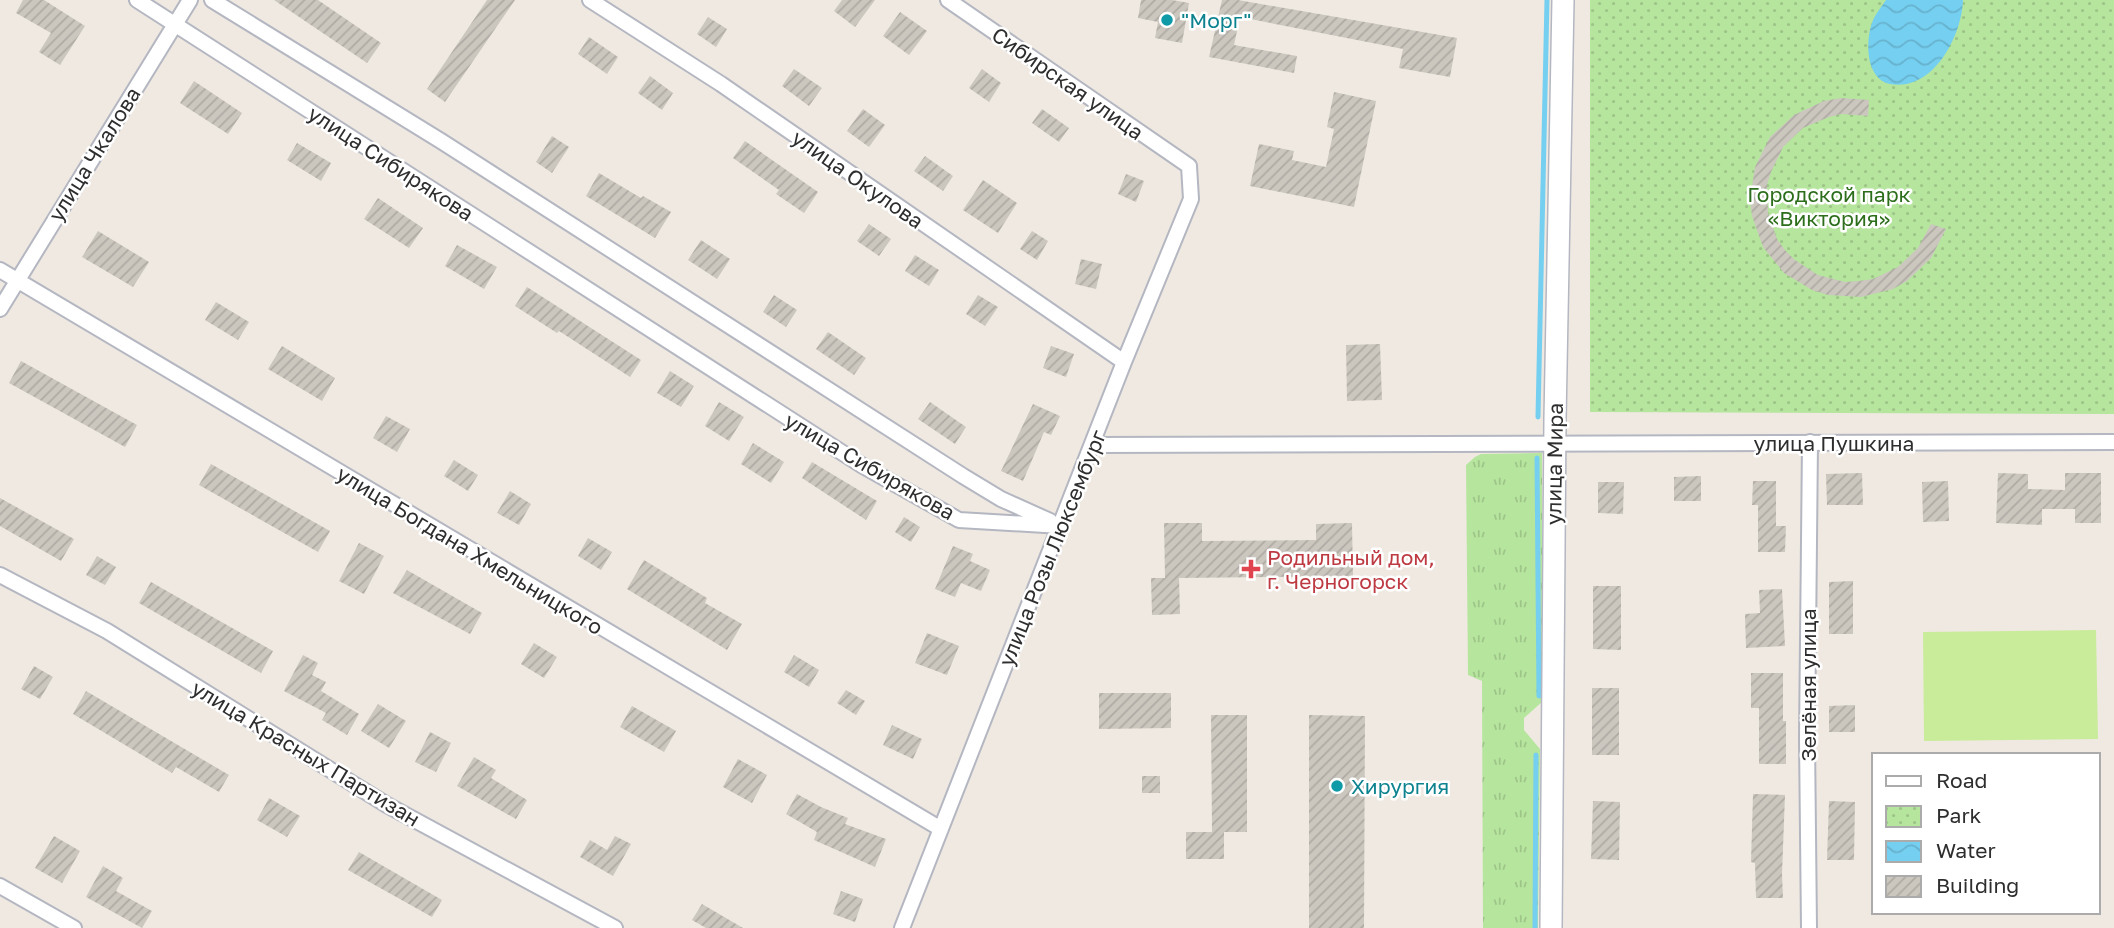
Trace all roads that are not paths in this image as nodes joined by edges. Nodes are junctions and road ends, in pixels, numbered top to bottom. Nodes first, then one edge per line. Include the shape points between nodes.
1 (137, 0) edge
2 (190, 0) edge
3 (212, 0) edge
4 (590, 0) edge
5 (948, 0) edge
6 (1563, 0) edge
7 (174, 24) junction
8 (1189, 166) joint
9 (0, 270) edge
10 (17, 280) junction
11 (0, 309) edge
12 (1124, 362) junction
13 (1810, 442) junction
14 (2114, 442) edge
15 (1554, 443) junction
16 (1093, 445) junction
17 (1061, 526) junction
18 (0, 575) edge
19 (941, 829) junction
20 (0, 886) edge
21 (74, 928) edge
22 (615, 928) edge
23 (902, 928) edge
24 (1551, 928) edge
25 (1809, 928) edge

1 - 7 street, улица Сибирякова
2 - 7 street, улица Чкалова
3 - 17 street, улица Сибирякова via 1001,499
4 - 12 street, улица Окулова via 721,84
5 - 8 street, Сибирская улица
6 - 15 main road, улица Мира
7 - 10 street, улица Чкалова
7 - 17 street, улица Сибирякова via 863,467 959,520
8 - 12 street, улица Розы Люксембург via 1191,199
9 - 10 street, улица Богдана Хмельницкого
10 - 11 street, улица Чкалова
10 - 19 street, улица Богдана Хмельницкого
12 - 16 street, улица Розы Люксембург
13 - 14 street, улица Пушкина
13 - 15 street, улица Пушкина
13 - 25 street, Зелёная улица
15 - 16 street, улица Пушкина
15 - 24 main road, улица Мира
16 - 17 street, улица Розы Люксембург
17 - 19 street, улица Розы Люксембург
18 - 22 street, улица Красных Партизан via 107,631 387,805
19 - 23 street, улица Розы Люксембург
20 - 21 street

